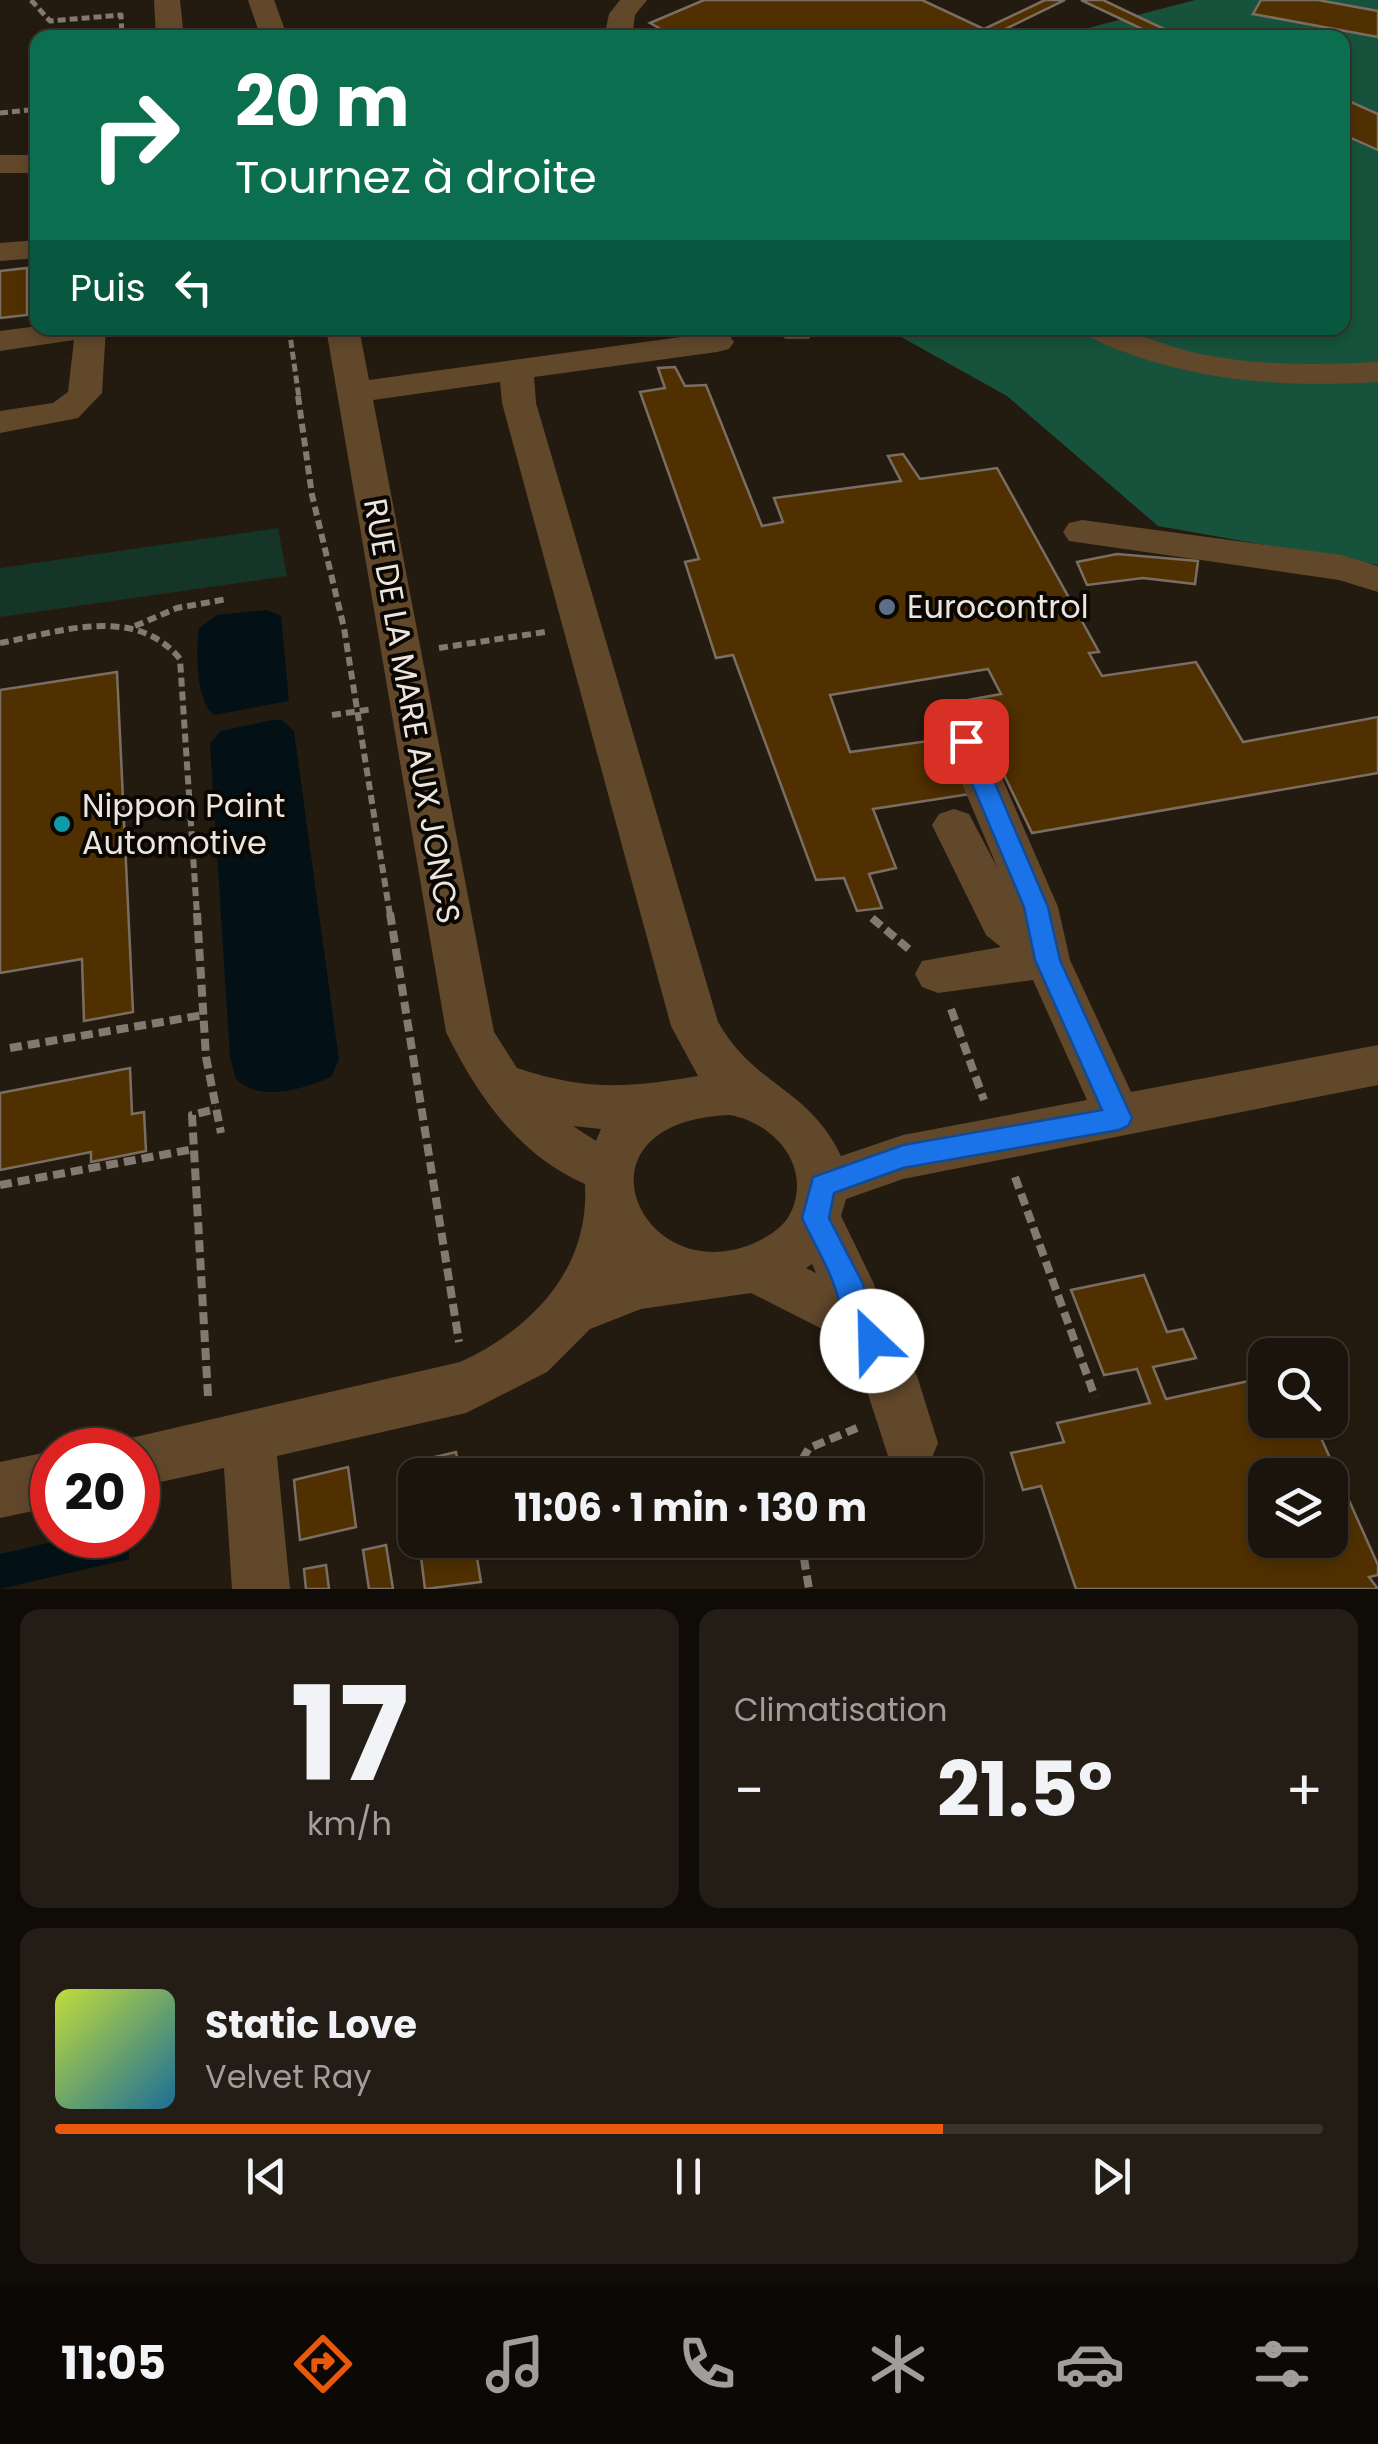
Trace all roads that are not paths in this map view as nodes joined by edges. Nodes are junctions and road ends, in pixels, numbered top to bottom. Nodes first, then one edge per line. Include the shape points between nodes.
1 (167, 0) edge
2 (261, 0) edge
3 (634, 0) edge
4 (169, 30) edge
5 (272, 30) edge
6 (619, 30) edge
7 (0, 164) edge
8 (30, 164) edge
9 (30, 250) edge
10 (0, 252) edge
11 (42, 335) edge
12 (90, 335) edge
13 (344, 335) edge
14 (1112, 335) edge
15 (0, 341) edge
16 (717, 342) dead end
17 (516, 371) junction
18 (1378, 372) edge
19 (354, 392) junction
20 (0, 422) edge
21 (1082, 532) dead end
22 (1378, 579) edge
23 (966, 741) dead end
24 (954, 825) dead end
25 (1047, 960) junction
26 (938, 974) dead end
27 (696, 1026) junction
28 (1378, 1065) edge
29 (504, 1084) junction
30 (752, 1097) junction
31 (666, 1102) junction
32 (1119, 1118) junction
33 (807, 1137) junction
34 (903, 1157) junction
35 (610, 1187) junction
36 (819, 1202) junction
37 (759, 1271) junction
38 (688, 1276) junction
39 (578, 1309) junction
40 (857, 1320) junction
41 (226, 1417) junction
42 (906, 1433) road end
43 (160, 1449) edge
44 (30, 1484) edge
45 (0, 1490) edge
46 (260, 1589) edge

1 - 4 street
2 - 5 street
3 - 6 street
7 - 8 street
9 - 10 street
11 - 15 street
12 - 20 street via 92,382 78,402 50,415
13 - 19 street, RUE DE LA MARE AUX JONCS
14 - 18 street via 1140,350 1199,365 1298,374
16 - 17 street
17 - 19 street
17 - 27 street via 519,403
19 - 29 street, RUE DE LA MARE AUX JONCS via 470,1032 481,1058
21 - 22 street
23 - 25 street via 1036,907
24 - 25 street via 1002,922
25 - 26 street
25 - 32 street
27 - 30 street via 717,1064
27 - 31 street
28 - 32 street
29 - 31 street via 548,1100 606,1109
29 - 35 street, RUE DE LA MARE AUX JONCS via 527,1114
30 - 31 street via 710,1091
30 - 33 street via 783,1112
31 - 35 street via 620,1141
32 - 34 street
33 - 34 street
33 - 36 street
34 - 36 street
35 - 38 street via 626,1237 652,1261
35 - 39 street via 598,1261
36 - 37 street via 796,1247
36 - 40 street
37 - 38 street via 723,1279
37 - 40 street
38 - 39 street
39 - 41 street via 518,1361 466,1387
40 - 42 street via 890,1376
41 - 43 street
41 - 46 street via 254,1473
44 - 45 street

